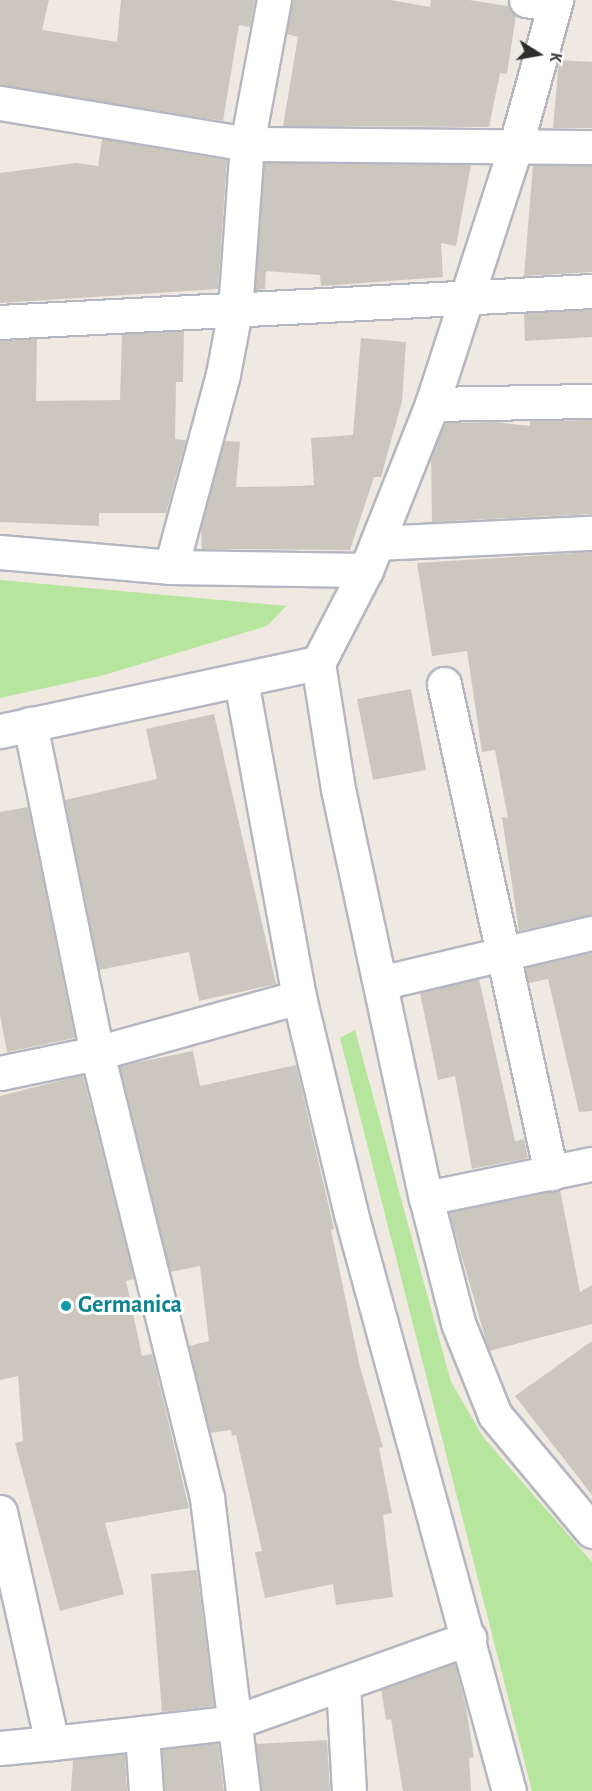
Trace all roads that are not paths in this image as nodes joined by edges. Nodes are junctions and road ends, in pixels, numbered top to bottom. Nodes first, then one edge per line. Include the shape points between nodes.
1 (274, 0) edge
2 (545, 2) edge
3 (0, 103) edge
4 (247, 144) junction
5 (592, 147) edge
6 (515, 148) junction
7 (592, 291) edge
8 (468, 299) junction
9 (235, 311) junction
10 (0, 322) edge
11 (592, 401) edge
12 (432, 404) junction
13 (592, 533) edge
14 (0, 552) edge
15 (372, 556) junction
16 (171, 567) junction
17 (318, 663) junction
18 (241, 681) junction
19 (444, 684) dead end
20 (15, 728) edge
21 (592, 933) edge
22 (502, 954) junction
23 (380, 983) junction
24 (299, 997) junction
25 (97, 1053) junction
26 (0, 1073) edge
27 (592, 1164) edge
28 (551, 1173) junction
29 (426, 1198) junction
30 (0, 1512) edge
31 (592, 1531) edge
32 (469, 1638) junction
33 (343, 1684) junction
34 (235, 1722) junction
35 (142, 1733) junction
36 (52, 1743) junction
37 (0, 1748) edge
38 (146, 1791) edge
39 (243, 1791) edge
40 (349, 1791) edge
41 (509, 1791) edge

1 - 4 street
2 - 6 street
3 - 4 street
4 - 6 street
4 - 9 street
5 - 6 street
6 - 8 street
7 - 8 street
8 - 9 street
8 - 12 street
9 - 10 street
9 - 16 street via 223,374
11 - 12 street
12 - 15 street
13 - 15 street
14 - 16 street
15 - 16 street
15 - 17 street
17 - 18 street
17 - 23 street via 338,789
18 - 20 street
18 - 24 street
19 - 22 street
20 - 25 street
21 - 22 street
22 - 23 street
22 - 28 street
23 - 29 street
24 - 25 street
24 - 32 street via 351,1214
25 - 26 street
25 - 34 street via 207,1498
27 - 28 street
28 - 29 street
29 - 31 street via 458,1323 495,1414
30 - 36 street
32 - 33 street
32 - 41 street
33 - 34 street
33 - 40 street
34 - 35 street
34 - 39 street
35 - 36 street
35 - 38 street
36 - 37 street

